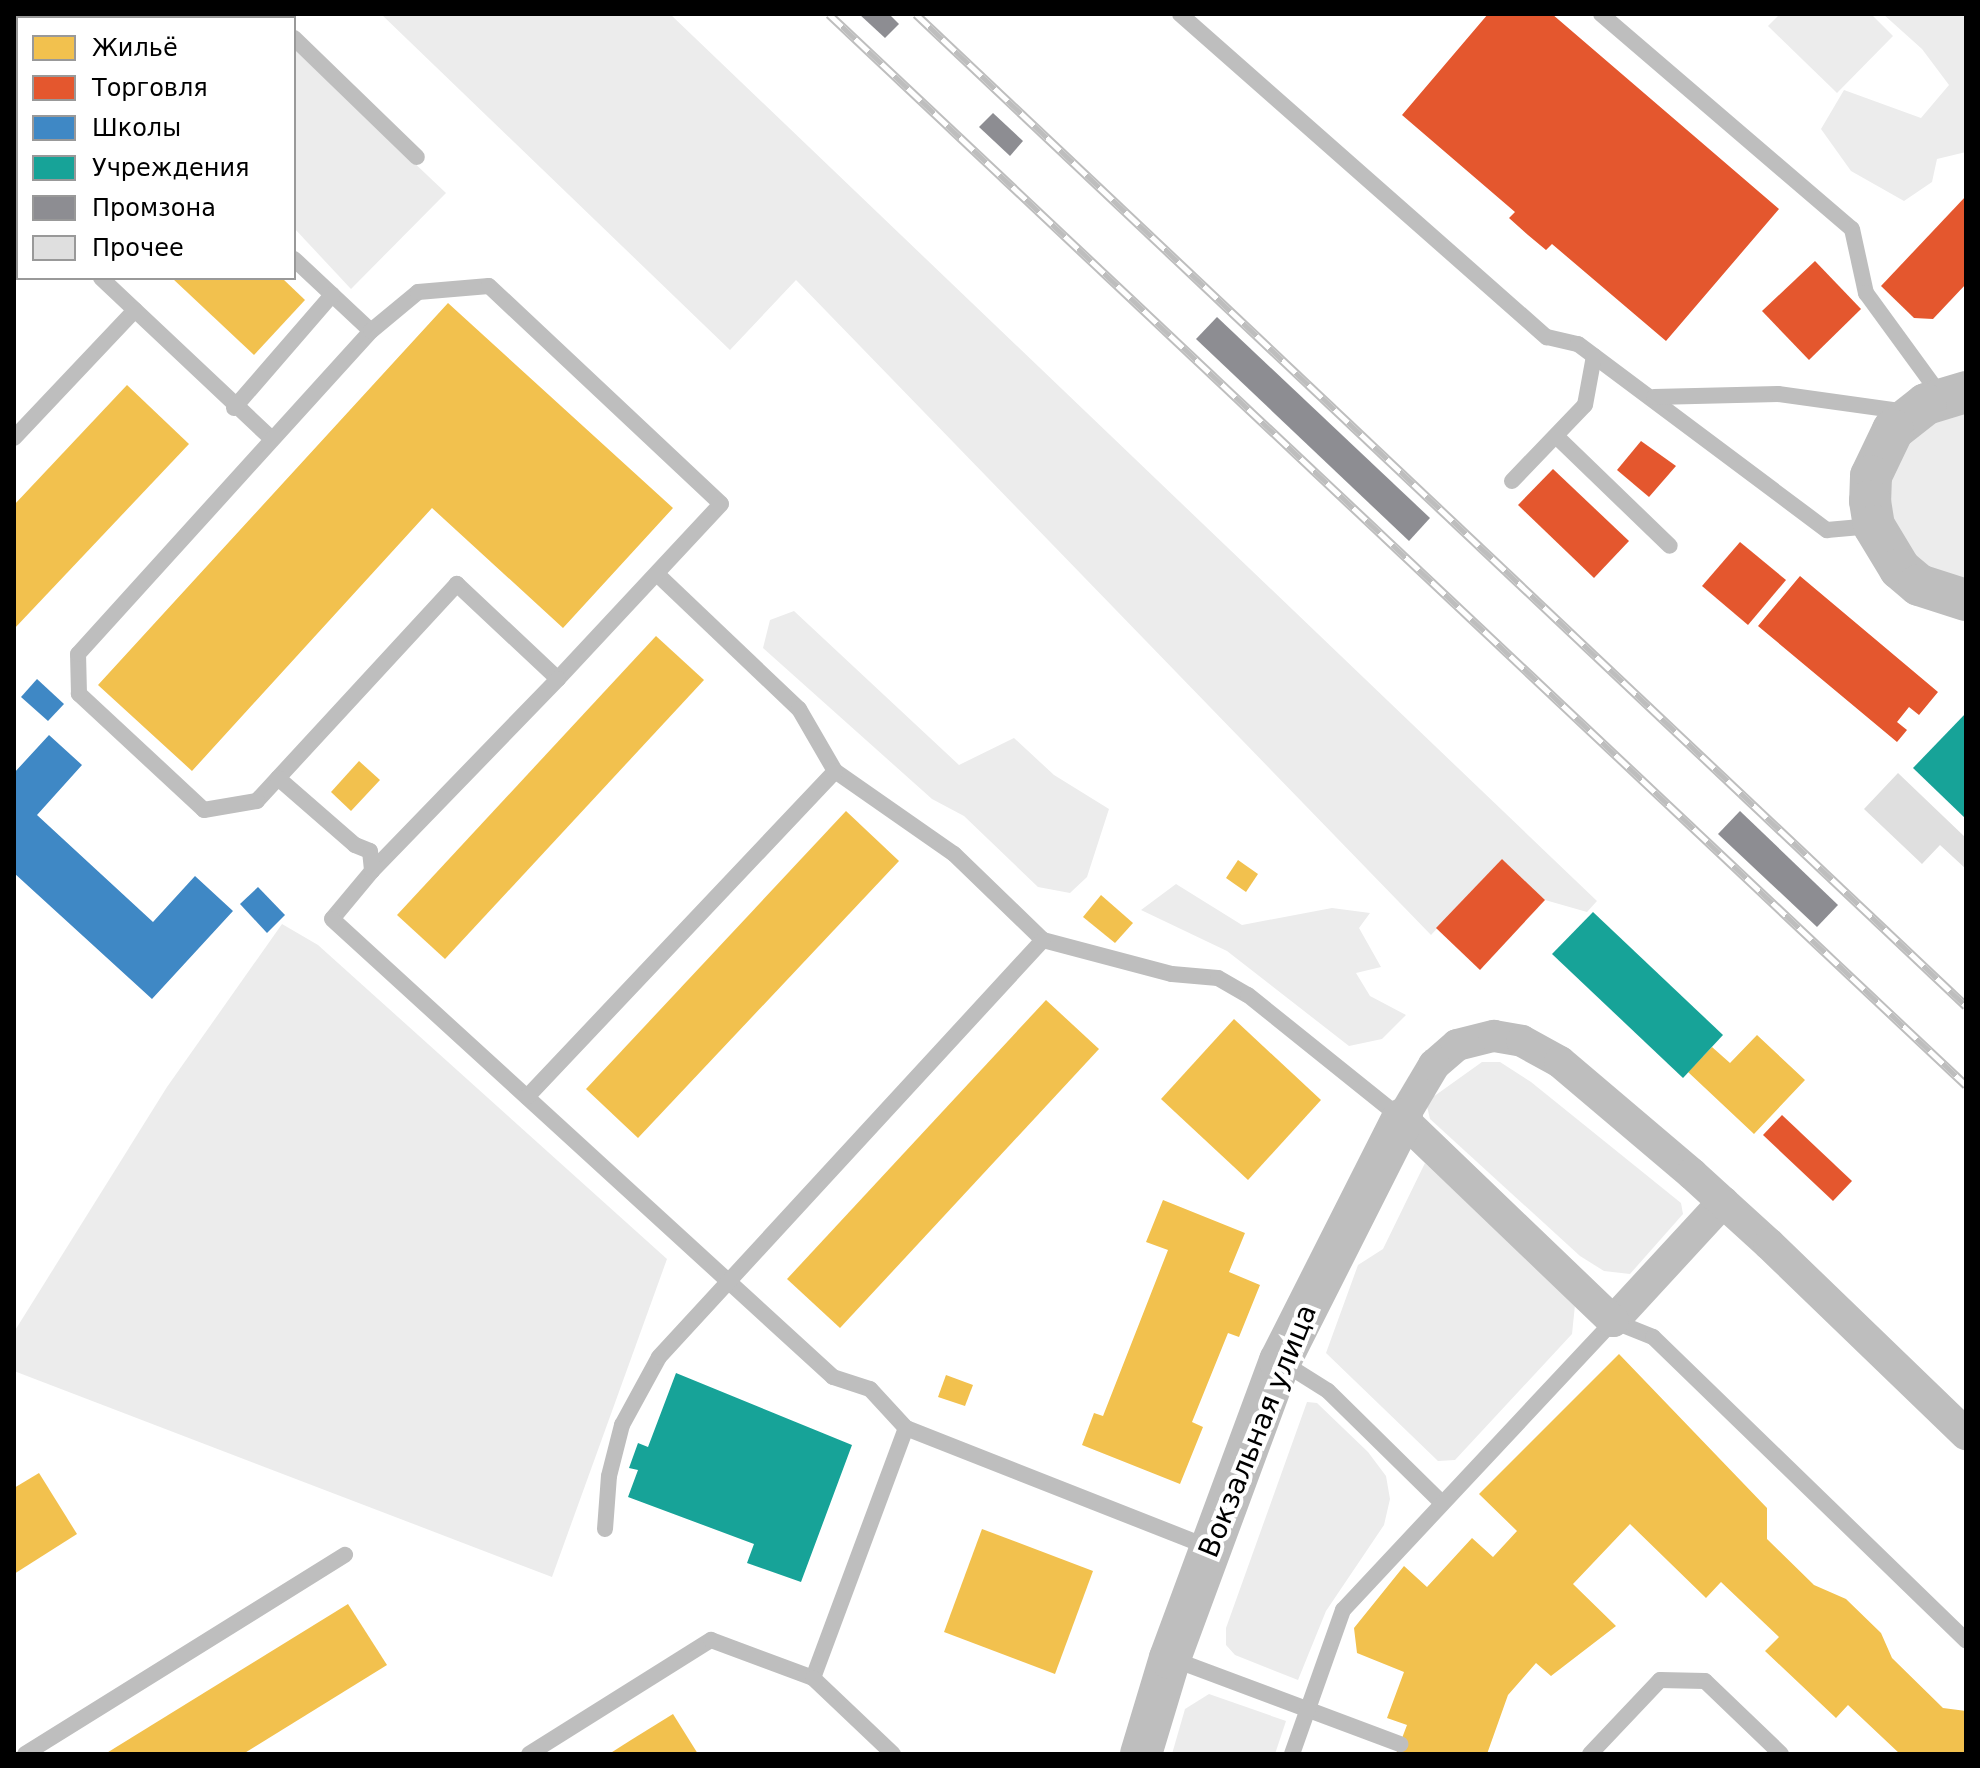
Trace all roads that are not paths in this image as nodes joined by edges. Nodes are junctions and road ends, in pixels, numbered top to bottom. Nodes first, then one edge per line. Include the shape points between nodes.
1 (1180, 14) edge
2 (1601, 14) edge
3 (296, 40) edge
4 (417, 157) dead end
5 (296, 261) edge
6 (103, 280) edge
7 (332, 295) junction
8 (135, 310) junction
9 (371, 331) junction
10 (1594, 356) junction
11 (1950, 392) edge
12 (1654, 397) junction
13 (234, 408) junction
14 (1556, 436) junction
15 (14, 438) edge
16 (271, 438) junction
17 (1512, 481) dead end
18 (1874, 526) junction
19 (1670, 546) dead end
20 (657, 574) junction
21 (1966, 600) edge
22 (558, 679) junction
23 (835, 771) junction
24 (278, 778) junction
25 (372, 871) junction
26 (1043, 940) junction
27 (527, 1097) junction
28 (1402, 1119) junction
29 (1723, 1202) junction
30 (729, 1281) junction
31 (1613, 1321) junction
32 (1280, 1361) junction
33 (906, 1428) junction
34 (1966, 1434) edge
35 (1442, 1503) junction
36 (605, 1529) dead end
37 (1210, 1548) junction
38 (345, 1555) dead end
39 (1966, 1640) edge
40 (1170, 1658) junction
41 (813, 1678) junction
42 (1309, 1707) junction
43 (1400, 1744) dead end
44 (25, 1754) edge
45 (529, 1754) edge
46 (893, 1754) edge
47 (1141, 1754) edge
48 (1292, 1754) edge
49 (1590, 1754) edge
50 (1781, 1754) edge

1 - 10 lane via 1547,337 1578,344
2 - 11 lane via 1852,229 1866,293
3 - 4 lane
5 - 7 lane
6 - 8 lane
7 - 9 lane
7 - 13 lane
8 - 13 lane
8 - 15 lane
9 - 16 lane
9 - 20 lane via 418,292 489,286 721,504
10 - 12 lane
10 - 14 lane via 1585,405
11 - 12 lane
11 - 18 street via 1879,451 1871,476
12 - 18 lane via 1827,530
13 - 16 lane
14 - 17 lane
14 - 19 lane
16 - 24 lane via 78,654 79,694 204,810 257,801
18 - 21 street via 1884,549 1919,585
20 - 22 lane
20 - 23 lane via 799,709
22 - 24 lane via 457,584
22 - 25 lane
23 - 26 lane via 954,854
23 - 27 lane
24 - 25 lane via 355,845 370,851
25 - 27 lane via 332,919
26 - 28 lane via 1172,974 1218,978 1248,995
26 - 30 lane
27 - 30 lane
28 - 29 street via 1434,1065 1457,1045 1494,1036 1522,1041 1560,1062
28 - 31 street
28 - 32 street, Вокзальная улица
29 - 31 street
29 - 34 street
30 - 33 lane via 833,1377 870,1389
30 - 36 lane via 659,1357 622,1425 609,1476
31 - 35 lane
31 - 39 lane via 1653,1337
32 - 35 lane via 1328,1391
32 - 37 street, Вокзальная улица
33 - 37 lane
33 - 41 lane
35 - 42 lane via 1343,1610
37 - 40 street, Вокзальная улица
38 - 44 lane
40 - 42 lane
40 - 47 street, Вокзальная улица
41 - 45 lane via 711,1640
41 - 46 lane
42 - 43 lane
42 - 48 lane
49 - 50 lane via 1660,1680 1705,1681

